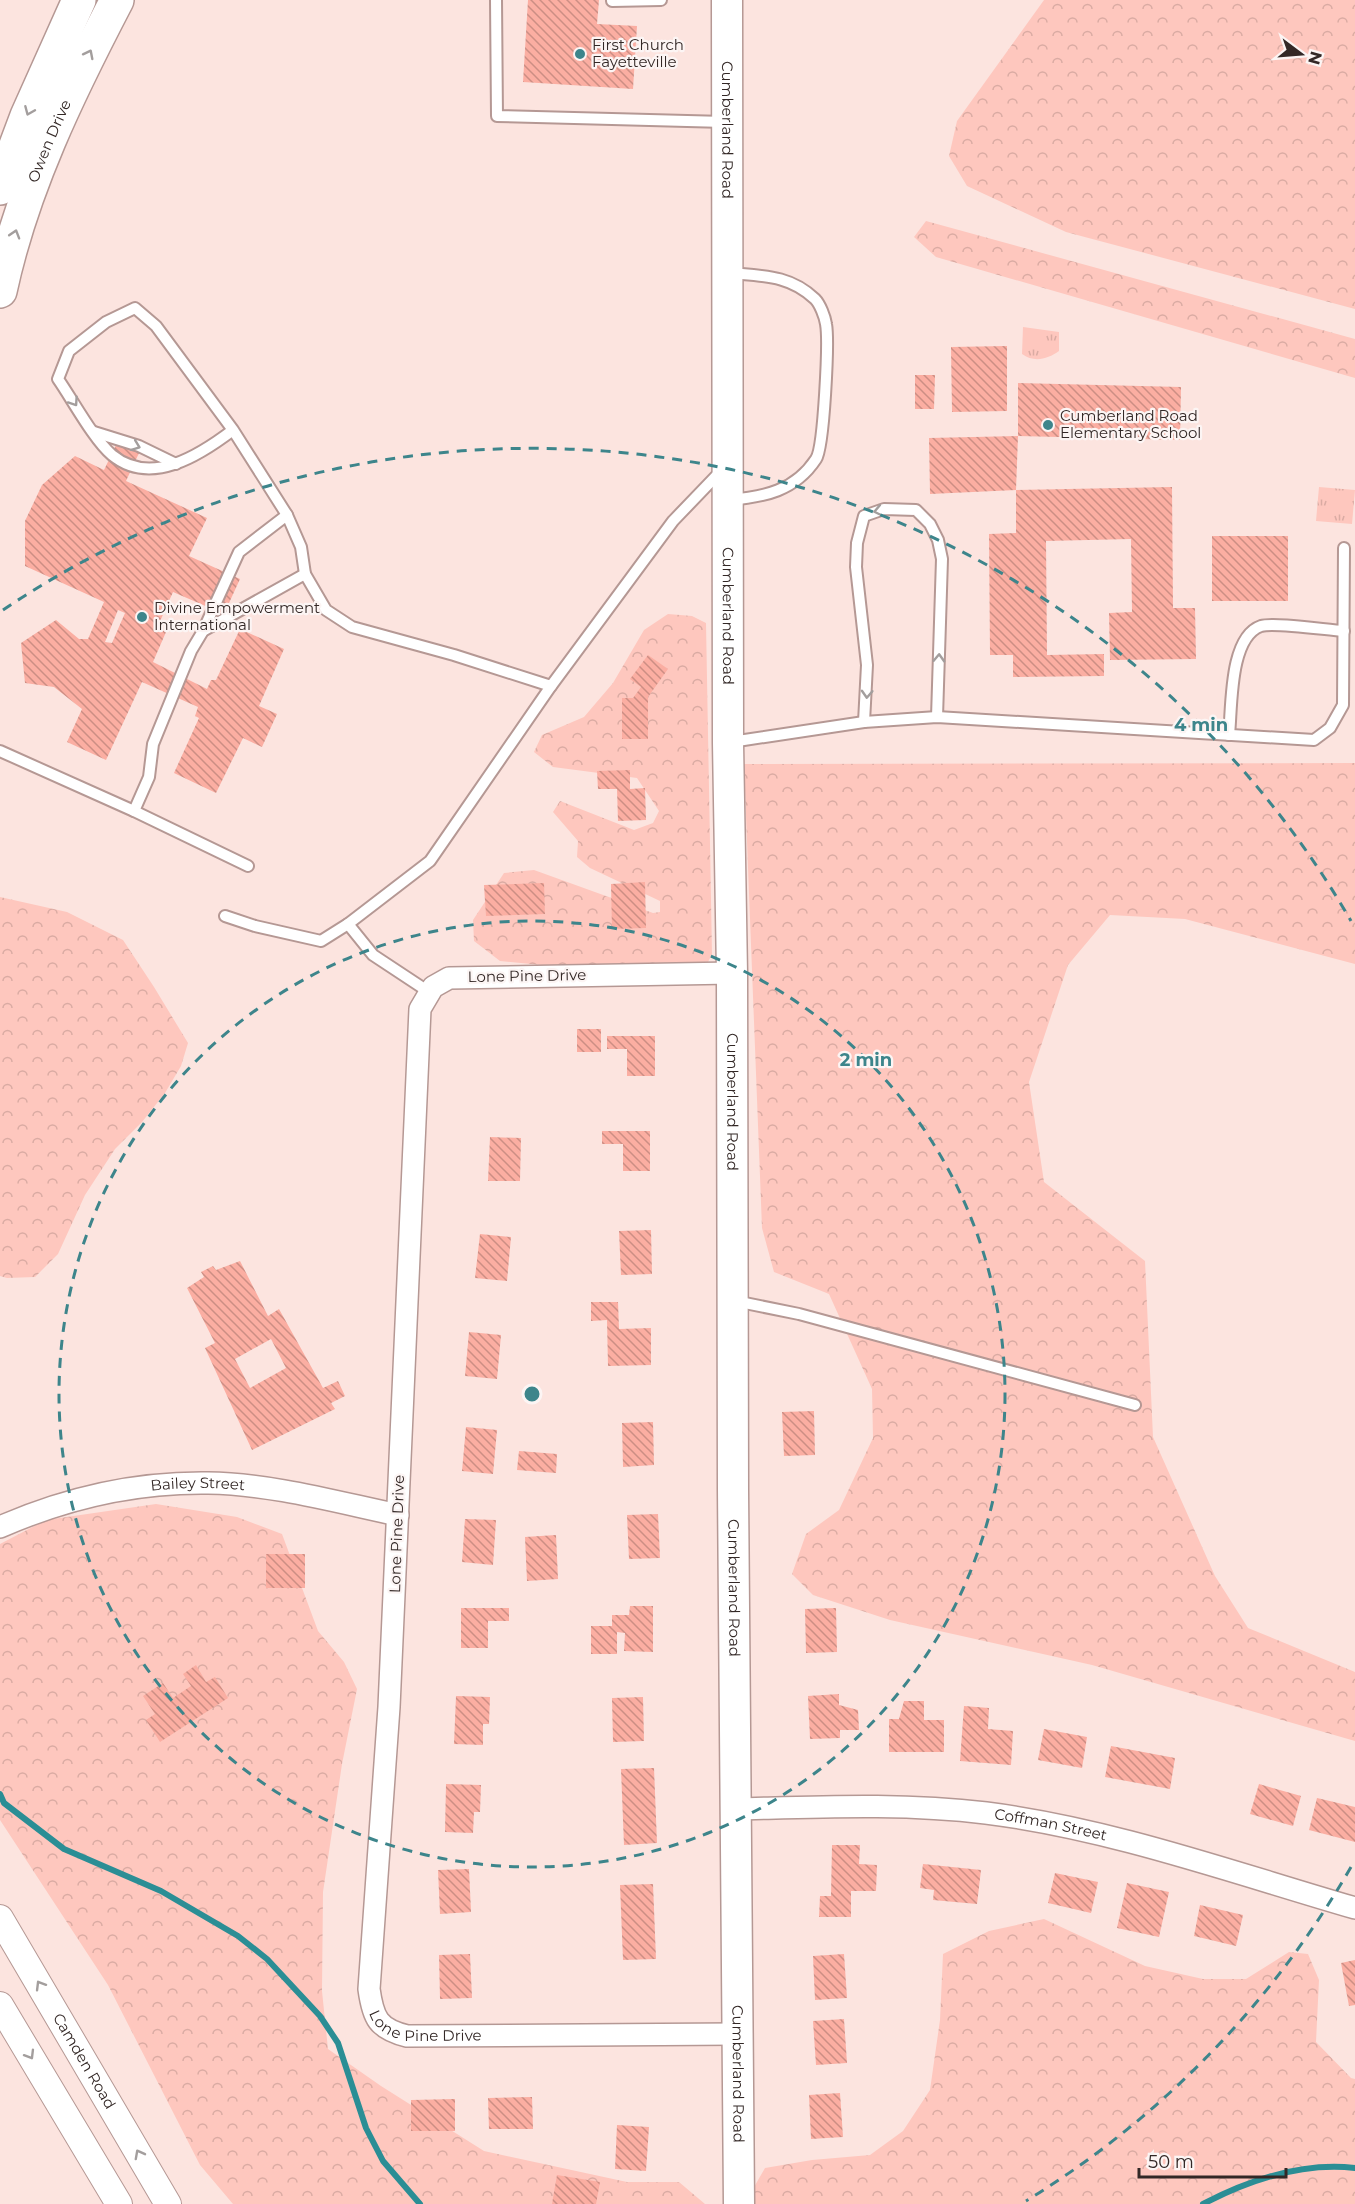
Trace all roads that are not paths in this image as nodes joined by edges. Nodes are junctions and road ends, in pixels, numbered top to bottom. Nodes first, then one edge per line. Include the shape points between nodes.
1 (117, 0) edge
2 (496, 0) edge
3 (661, 0) edge
4 (727, 0) edge
5 (76, 1) edge
6 (612, 1) edge
7 (727, 122) junction
8 (0, 188) edge
9 (727, 272) junction
10 (0, 291) edge
11 (233, 430) junction
12 (94, 432) junction
13 (176, 464) junction
14 (728, 464) junction
15 (728, 501) junction
16 (287, 515) junction
17 (1344, 548) dead end
18 (305, 574) junction
19 (202, 631) junction
20 (1344, 631) junction
21 (551, 686) junction
22 (937, 717) junction
23 (864, 722) junction
24 (1229, 735) junction
25 (728, 742) junction
26 (0, 751) edge
27 (134, 810) junction
28 (248, 866) dead end
29 (225, 915) dead end
30 (348, 924) junction
31 (732, 973) junction
32 (429, 992) junction
33 (733, 1300) junction
34 (1135, 1405) dead end
35 (398, 1515) junction
36 (0, 1527) edge
37 (737, 1809) junction
38 (1355, 1908) edge
39 (0, 1918) edge
40 (0, 2005) edge
41 (736, 2034) junction
42 (119, 2204) edge
43 (168, 2204) edge
44 (739, 2204) edge

10 -> 1 highway, Owen Drive via 19,219 68,93
2 - 7 lane via 497,116
3 - 6 lane
4 - 7 main road, Cumberland Road
5 -> 8 highway, Owen Drive
7 - 9 main road, Cumberland Road
9 - 14 main road, Cumberland Road
9 - 15 lane via 795,282 818,301 826,324 823,439 817,459 792,485 760,497
11 -> 12 lane via 156,326 135,308 106,322 69,351 58,379
11 - 13 lane via 206,450
11 - 16 lane
12 -> 13 lane via 139,446
12 - 13 lane via 111,455 133,467
14 - 15 main road, Cumberland Road
14 - 21 lane via 673,522
15 - 25 main road, Cumberland Road
16 - 18 lane via 301,547
16 - 19 lane via 239,552
17 - 20 lane
18 - 19 lane
18 - 21 lane via 326,610 352,627
19 - 27 lane via 153,744 149,777
20 - 24 lane via 1263,625 1251,631 1236,659
20 - 24 lane via 1343,705 1330,728 1314,740
21 - 30 lane via 430,861
22 - 23 lane
22 -> 23 lane via 942,591 938,540 916,510 893,508 864,516 857,543 867,665
22 - 24 lane
23 - 25 lane
25 - 31 main road, Cumberland Road
26 - 27 lane
27 - 28 lane
29 - 30 lane via 321,941
30 - 32 lane via 373,955
31 - 32 street, Lone Pine Drive via 463,976 449,978
31 - 33 main road, Cumberland Road
32 - 35 street, Lone Pine Drive via 420,1009
33 - 34 lane via 799,1314
33 - 37 main road, Cumberland Road
35 - 36 street, Bailey Street via 272,1490 209,1483 145,1486 84,1497
35 - 41 street, Lone Pine Drive via 369,1989 375,2019 390,2032 407,2036
37 - 38 street, Coffman Street via 879,1805 987,1813 1141,1846
37 - 41 main road, Cumberland Road
43 -> 39 street, Camden Road
40 -> 42 street
41 - 44 main road, Cumberland Road

